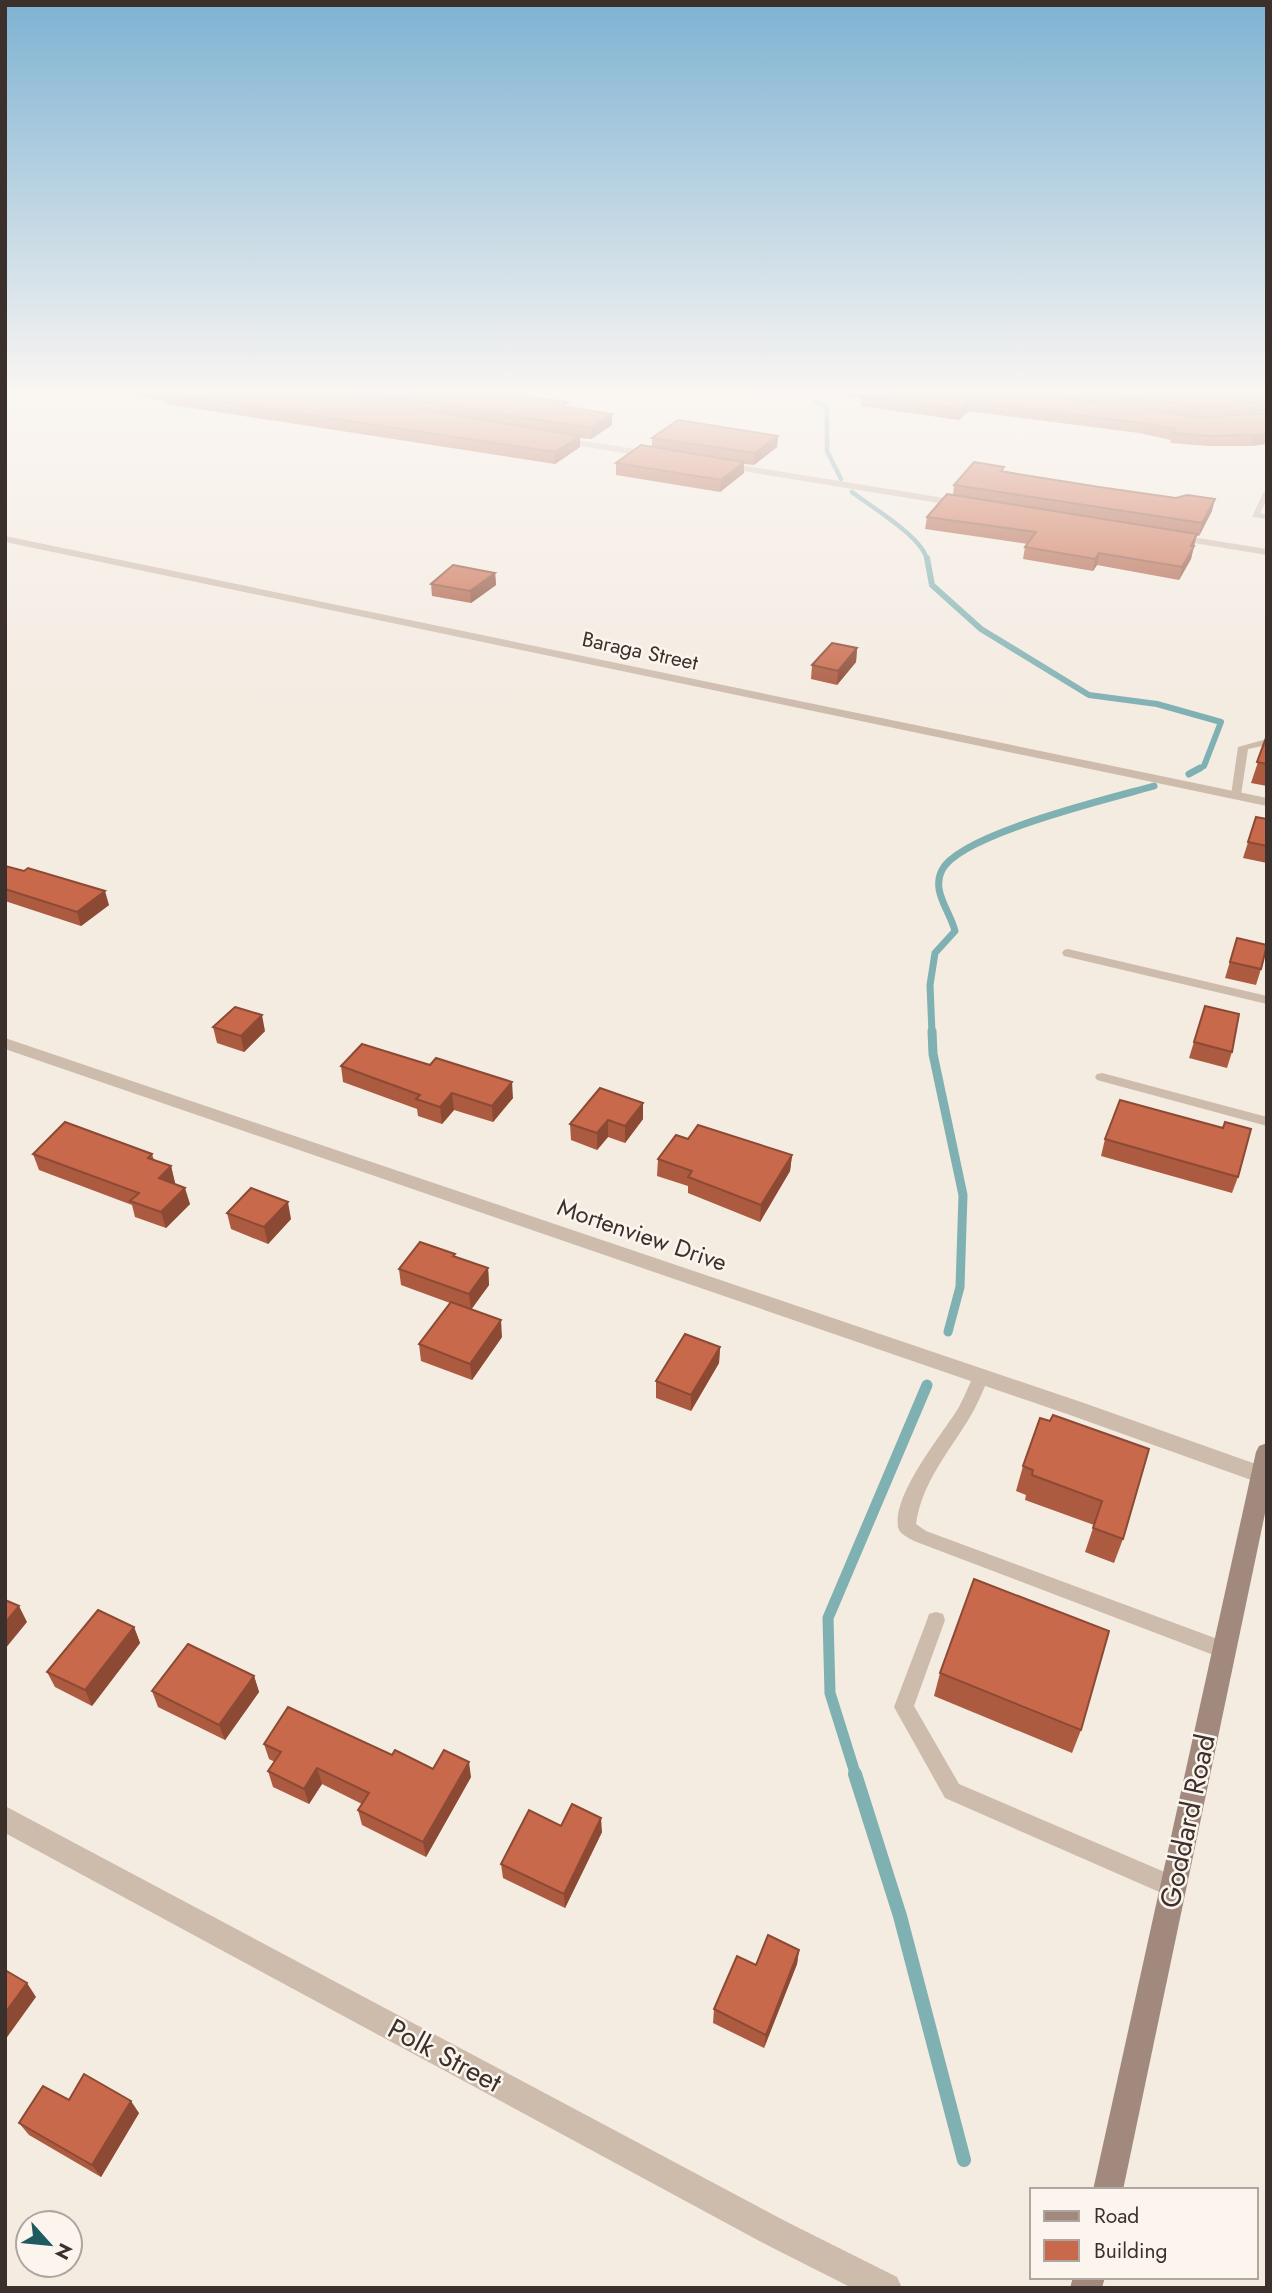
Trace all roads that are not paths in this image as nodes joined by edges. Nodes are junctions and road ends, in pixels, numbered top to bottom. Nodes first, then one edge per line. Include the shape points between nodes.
1 (933, 499) edge
2 (1264, 499) edge
3 (971, 505) edge
4 (1267, 517) edge
5 (1163, 536) edge
6 (5, 539) edge
7 (1267, 552) edge
8 (1267, 742) edge
9 (1236, 795) junction
10 (1267, 802) edge
11 (1068, 953) dead end
12 (1267, 1000) edge
13 (5, 1043) edge
14 (1102, 1077) dead end
15 (1267, 1122) edge
16 (981, 1377) junction
17 (1267, 1452) edge
18 (1262, 1475) junction
19 (936, 1620) dead end
20 (1224, 1650) junction
21 (5, 1819) edge
22 (1173, 1887) junction
23 (1108, 2188) edge
24 (886, 2288) edge

1 - 3 street
2 - 4 lane via 1255,516
5 - 7 street
6 - 9 street, Baraga Street
8 - 9 lane via 1243,747
9 - 10 street, Baraga Street
11 - 12 lane
13 - 16 street, Mortenview Drive
14 - 15 lane
16 - 18 street, Mortenview Drive
16 - 20 lane via 963,1416 922,1473 908,1510 907,1527
17 - 18 main road, Goddard Road
18 - 20 main road, Goddard Road
19 - 22 lane via 904,1707 952,1791
20 - 22 main road, Goddard Road
21 - 24 street, Polk Street
22 - 23 main road, Goddard Road

